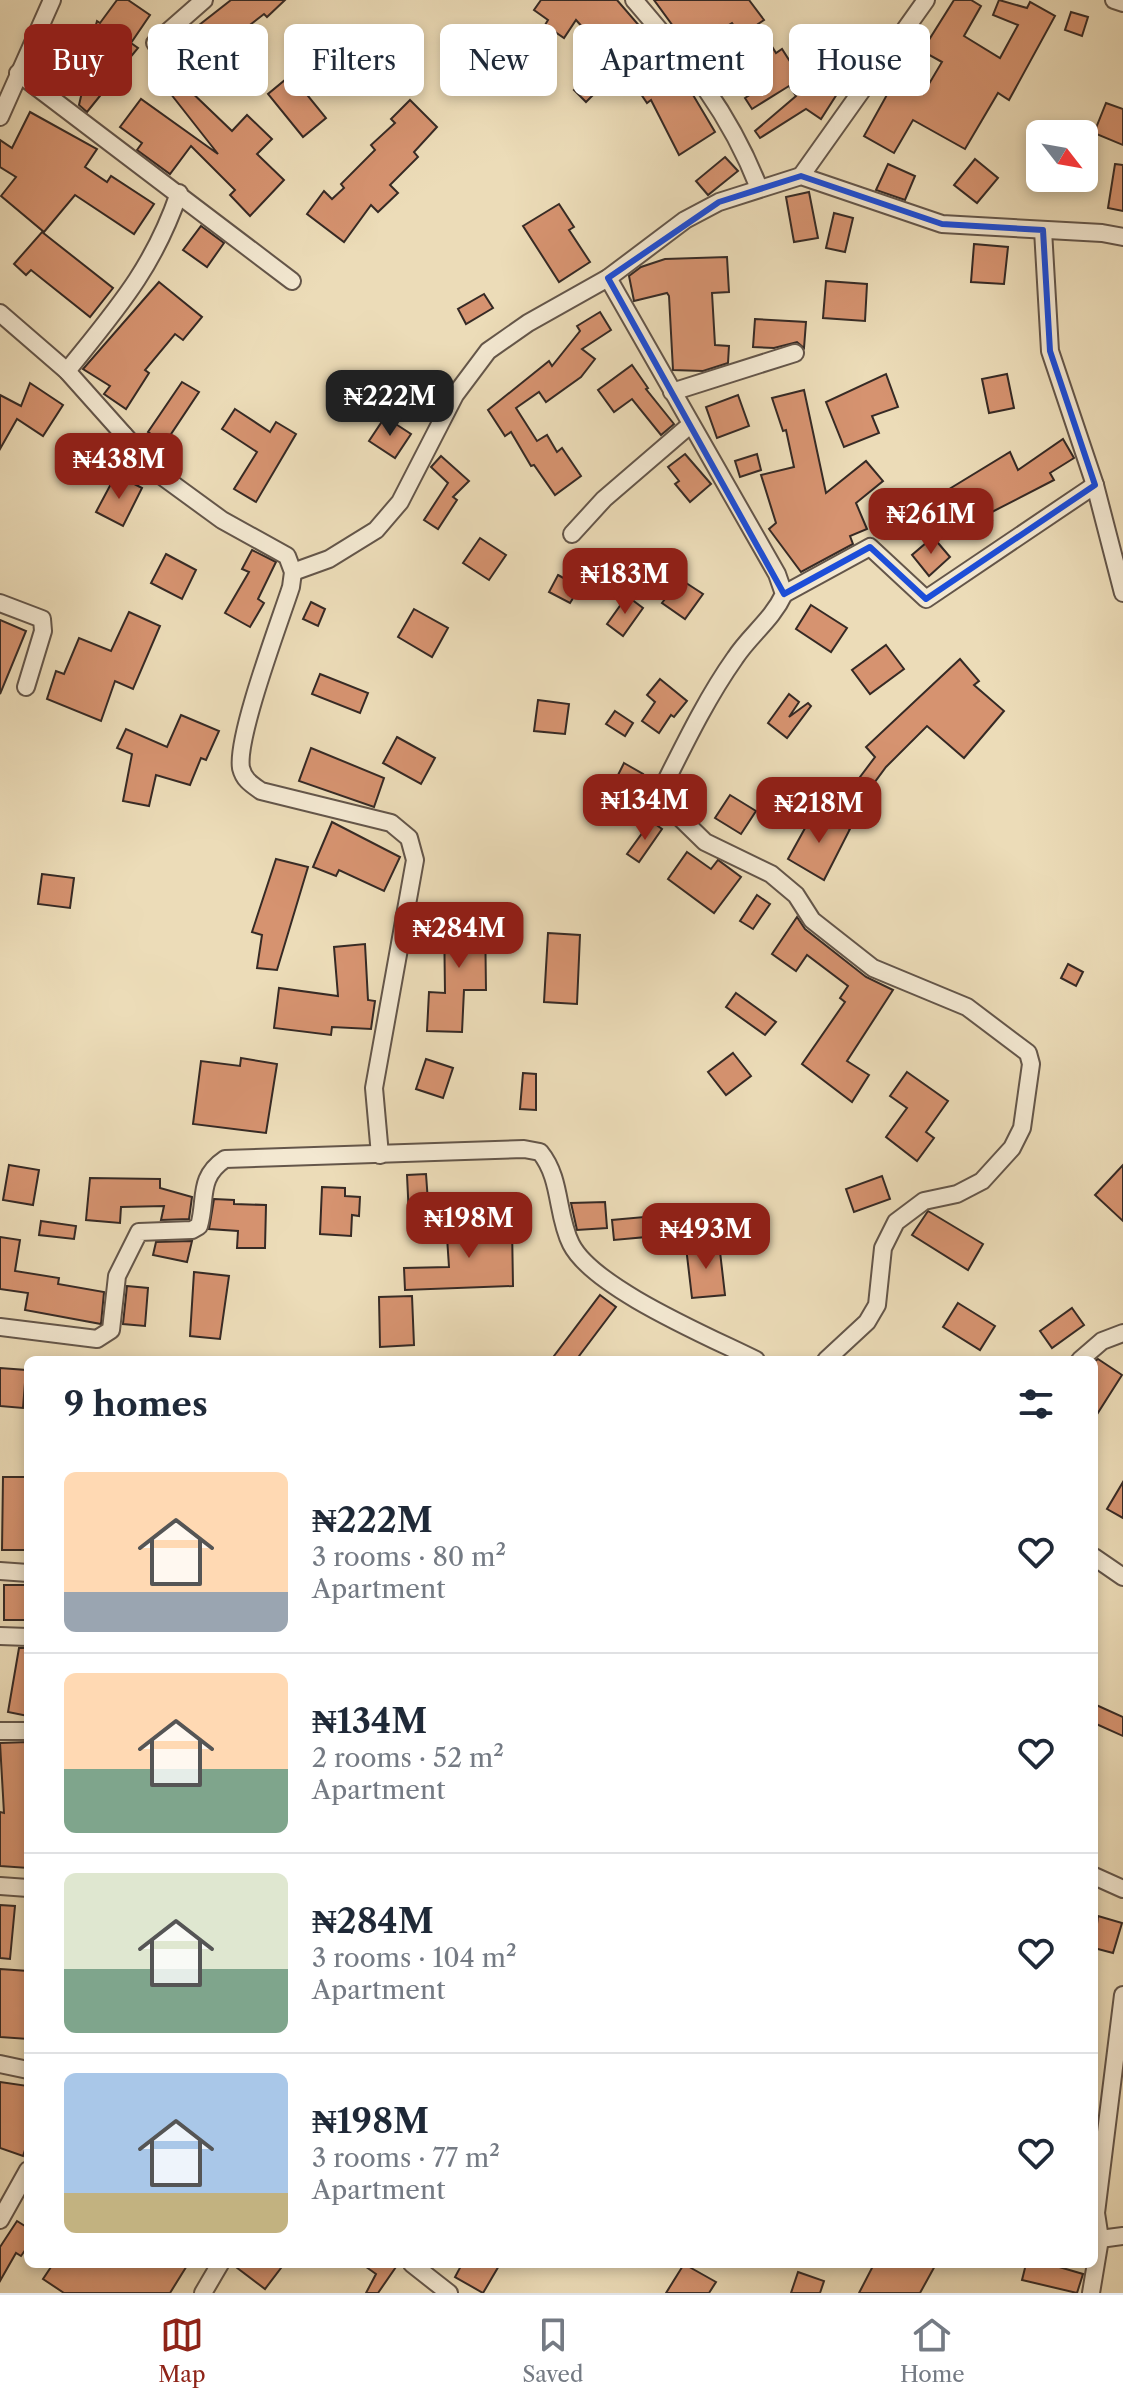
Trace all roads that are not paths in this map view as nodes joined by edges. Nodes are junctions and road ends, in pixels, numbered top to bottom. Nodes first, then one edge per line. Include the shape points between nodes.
1 (52, 0) edge
2 (204, 0) edge
3 (634, 0) edge
4 (926, 0) edge
5 (1114, 0) edge
6 (1123, 3) edge
7 (177, 24) edge
8 (18, 73) junction
9 (0, 117) edge
10 (801, 176) junction
11 (759, 188) junction
12 (179, 193) junction
13 (1043, 230) junction
14 (1123, 237) edge
15 (608, 278) junction
16 (292, 281) dead end
17 (4, 320) edge
18 (795, 353) dead end
19 (67, 371) junction
20 (672, 392) junction
21 (690, 425) junction
22 (124, 435) junction
23 (115, 454) dead end
24 (1095, 485) junction
25 (572, 534) dead end
26 (293, 572) junction
27 (1123, 593) edge
28 (784, 594) junction
29 (0, 603) edge
30 (26, 687) dead end
31 (380, 1155) junction
32 (0, 1327) edge
33 (1123, 1333) edge
34 (748, 1356) edge
35 (830, 1356) edge
36 (1085, 1356) edge
37 (1098, 1560) edge
38 (0, 1571) edge
39 (24, 1573) edge
40 (1123, 1577) edge
41 (0, 1636) edge
42 (24, 1637) edge
43 (0, 1731) edge
44 (24, 1731) edge
45 (1098, 1878) edge
46 (0, 1886) edge
47 (24, 1888) edge
48 (1123, 1889) edge
49 (1123, 1995) edge
50 (0, 2064) edge
51 (24, 2069) edge
52 (24, 2177) edge
53 (1098, 2190) edge
54 (0, 2220) edge
55 (1098, 2229) edge
56 (1123, 2236) edge
57 (1100, 2239) junction
58 (1098, 2251) edge
59 (218, 2268) edge
60 (417, 2268) edge
61 (1095, 2268) edge
62 (203, 2293) edge
63 (449, 2293) edge
64 (1091, 2293) edge

1 - 8 street
2 - 7 street
3 - 11 street via 713,95 741,140
4 - 10 street
5 - 6 street
8 - 9 street
8 - 12 street
10 - 11 street
10 - 13 street via 942,224
11 - 15 street via 685,220
12 - 16 street
12 - 19 street via 163,238 132,290
13 - 14 street
13 - 24 street via 1050,351
15 - 20 street
15 - 26 street via 488,351 455,395 400,502 376,530 329,559
17 - 19 street
18 - 20 street
19 - 22 street
20 - 21 street
21 - 25 street
21 - 28 street
22 - 23 street
22 - 26 street via 159,474 222,520 287,556
24 - 27 street
24 - 28 street via 926,599 870,547
26 - 31 street via 241,766 245,780 261,791 391,823 409,838 415,860 374,1088
28 - 35 street via 775,614 748,638 723,674 665,783 664,802 705,842 771,874 796,895 812,920 873,968 967,1007 1017,1043 1031,1064 1022,1128 1012,1148 982,1181 957,1194 924,1201 896,1222 883,1248 877,1305 867,1322
29 - 30 street via 42,619
31 - 32 street via 225,1159 212,1167 203,1184 199,1226 139,1232 117,1276 111,1330 97,1339
31 - 34 street via 540,1152 552,1167 570,1243 587,1266 620,1290
33 - 36 street
37 - 40 street
38 - 39 street
41 - 42 street
43 - 44 street
45 - 48 street
46 - 47 street
49 - 53 street
50 - 51 street
52 - 54 street
55 - 57 street
56 - 57 street
57 - 58 street
59 - 62 street
60 - 63 street
61 - 64 street

